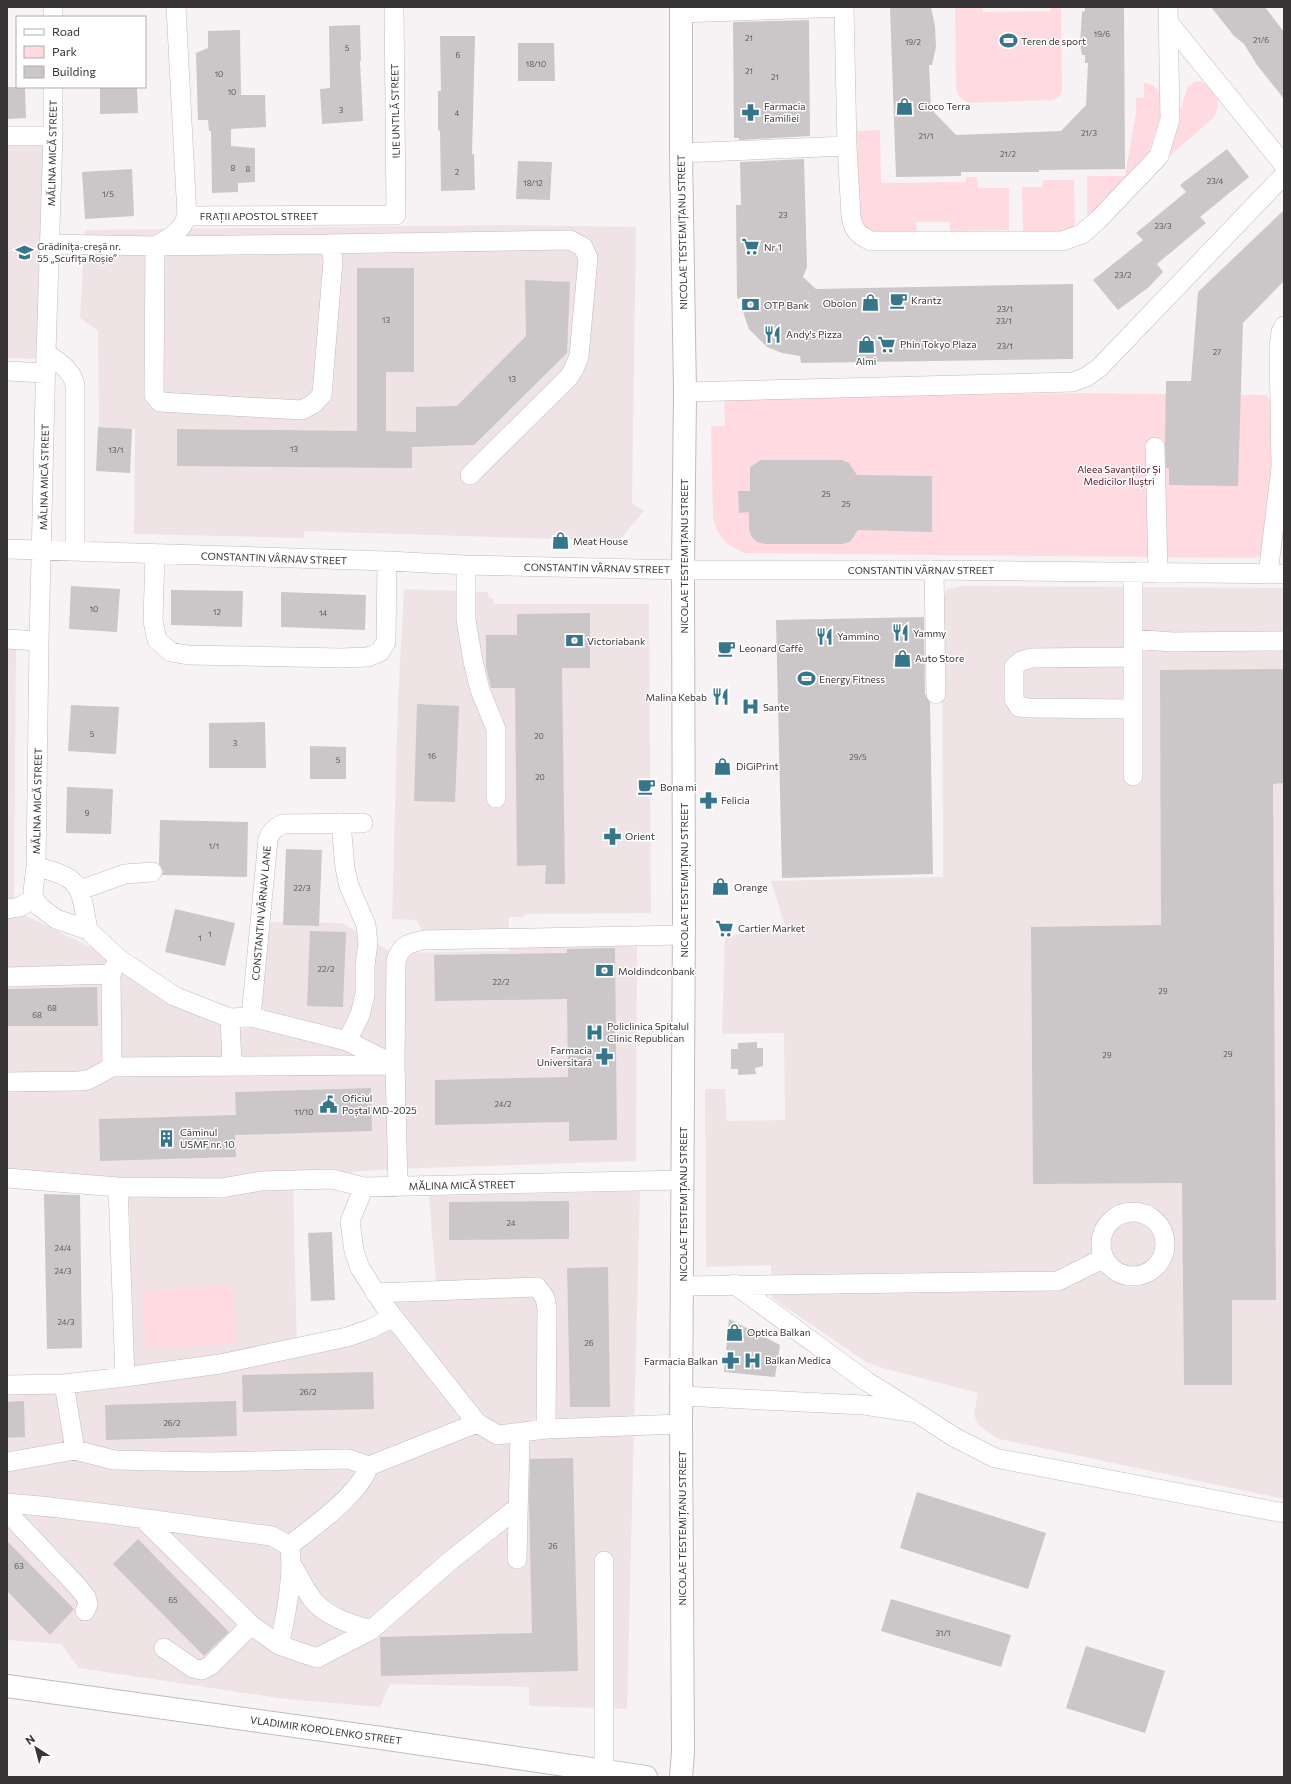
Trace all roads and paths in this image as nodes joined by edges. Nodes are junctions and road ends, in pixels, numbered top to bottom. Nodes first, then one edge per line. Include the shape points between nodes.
1 (176, 7) edge
2 (394, 7) edge
3 (844, 7) edge
4 (681, 10) edge
5 (1168, 15) edge
6 (53, 88) edge
7 (7, 136) edge
8 (53, 136) junction
9 (847, 146) junction
10 (681, 153) junction
11 (1284, 165) edge
12 (1284, 175) edge
13 (396, 214) joint
14 (187, 216) junction
15 (50, 244) junction
16 (326, 244) junction
17 (155, 246) junction
18 (1284, 326) edge
19 (46, 353) junction
20 (7, 371) edge
21 (46, 373) junction
22 (685, 392) junction
23 (1155, 447) dead end
24 (470, 475) dead end
25 (7, 548) edge
26 (42, 549) junction
27 (75, 550) junction
28 (155, 554) junction
29 (387, 561) junction
30 (466, 565) junction
31 (683, 570) junction
32 (934, 570) junction
33 (1133, 572) junction
34 (1158, 572) junction
35 (1276, 574) edge
36 (7, 639) edge
37 (39, 641) junction
38 (1284, 641) edge
39 (1133, 648) junction
40 (936, 694) dead end
41 (1133, 709) junction
42 (1133, 776) dead end
43 (496, 798) dead end
44 (341, 823) junction
45 (363, 823) dead end
46 (36, 867) junction
47 (152, 872) dead end
48 (80, 890) junction
49 (34, 899) junction
50 (7, 909) edge
51 (88, 930) junction
52 (684, 935) junction
53 (115, 967) junction
54 (7, 977) edge
55 (251, 1017) junction
56 (230, 1018) junction
57 (347, 1041) junction
58 (395, 1065) junction
59 (232, 1066) junction
60 (112, 1067) junction
61 (7, 1082) edge
62 (7, 1178) edge
63 (683, 1180) junction
64 (398, 1186) junction
65 (118, 1187) junction
66 (364, 1187) junction
67 (1104, 1258) dead end
68 (734, 1284) junction
69 (682, 1286) junction
70 (375, 1293) junction
71 (393, 1317) junction
72 (125, 1378) junction
73 (64, 1384) junction
74 (7, 1385) edge
75 (682, 1396) junction
76 (917, 1413) junction
77 (477, 1423) junction
78 (681, 1424) junction
79 (546, 1429) junction
80 (520, 1433) junction
81 (76, 1450) junction
82 (7, 1462) edge
83 (369, 1466) junction
84 (7, 1502) edge
85 (518, 1507) junction
86 (7, 1512) edge
87 (1284, 1513) edge
88 (144, 1520) junction
89 (290, 1555) junction
90 (517, 1559) dead end
91 (604, 1561) dead end
92 (85, 1611) dead end
93 (251, 1625) junction
94 (371, 1630) junction
95 (279, 1645) junction
96 (164, 1648) dead end
97 (7, 1686) edge
98 (604, 1771) junction
99 (646, 1777) edge
100 (682, 1777) edge

1 - 14 street, FRAȚII APOSTOL STREET
2 - 13 street, ILIE UNTILĂ STREET
3 - 4 street
3 - 9 street
4 - 10 main road, NICOLAE TESTEMIȚANU STREET
5 - 9 street via 1170,119 1159,156 1082,234 1062,241 871,241 859,236 852,227
5 - 11 street
6 - 8 street, MĂLINA MICĂ STREET
7 - 8 street
8 - 15 street, MĂLINA MICĂ STREET
9 - 10 street
10 - 22 main road, NICOLAE TESTEMIȚANU STREET
12 - 22 street via 1099,368 1073,382
13 - 14 street, FRAȚII APOSTOL STREET
14 - 17 street via 178,231
15 - 17 street
15 - 19 street, MĂLINA MICĂ STREET
16 - 17 street
16 - 17 street via 332,251 333,261 322,395 302,410 160,402 154,395
16 - 24 street via 570,240 583,247 588,258 579,356 574,369 568,378
18 - 35 street via 1279,347 1281,468
19 - 21 street, MĂLINA MICĂ STREET
19 - 27 street via 68,369 75,385
20 - 21 street
21 - 26 street, MĂLINA MICĂ STREET
22 - 31 main road, NICOLAE TESTEMIȚANU STREET
23 - 34 street
25 - 26 street, CONSTANTIN VÂRNAV STREET
26 - 27 street, CONSTANTIN VÂRNAV STREET
26 - 37 street, MĂLINA MICĂ STREET
27 - 28 street, CONSTANTIN VÂRNAV STREET
28 - 29 street, CONSTANTIN VÂRNAV STREET
28 - 29 street via 153,621 157,640 171,652 188,655 341,658 368,657 380,652 386,642
29 - 30 street, CONSTANTIN VÂRNAV STREET
30 - 31 street, CONSTANTIN VÂRNAV STREET
30 - 43 street via 466,620 473,661 480,690 496,729
31 - 32 street, CONSTANTIN VÂRNAV STREET
31 - 52 main road, NICOLAE TESTEMIȚANU STREET
32 - 33 street, CONSTANTIN VÂRNAV STREET
32 - 40 street
33 - 34 street, CONSTANTIN VÂRNAV STREET
33 - 39 street
34 - 35 street, CONSTANTIN VÂRNAV STREET
36 - 37 street
37 - 46 street, MĂLINA MICĂ STREET
38 - 39 street via 1172,642
39 - 41 street
39 - 41 street via 1032,658 1021,661 1014,667 1014,699 1019,707
41 - 42 street
44 - 45 street, CONSTANTIN VÂRNAV LANE
44 - 55 street, CONSTANTIN VÂRNAV LANE via 284,824 271,832 268,839
44 - 57 street via 349,886 366,925 368,943 365,994 360,1016
46 - 48 street, MĂLINA MICĂ STREET via 65,876 75,882
46 - 49 street, MĂLINA MICĂ STREET
47 - 48 street via 125,874
48 - 51 street
49 - 50 street via 19,907
49 - 51 street via 56,919
51 - 53 street
52 - 58 street, MĂLINA MICĂ STREET via 414,942 399,951 396,961
52 - 63 main road, NICOLAE TESTEMIȚANU STREET
53 - 54 street
53 - 56 street via 174,996
53 - 60 street
55 - 56 street
55 - 57 street
56 - 59 street
57 - 58 street
58 - 59 street
58 - 64 street, MĂLINA MICĂ STREET
59 - 60 street
60 - 61 street via 88,1080
62 - 65 street
63 - 64 street, MĂLINA MICĂ STREET
63 - 69 main road, NICOLAE TESTEMIȚANU STREET
64 - 66 street
65 - 66 street via 222,1188 261,1181 332,1179
65 - 72 street
66 - 70 street via 350,1221 351,1238 360,1268
67 - 68 street via 1058,1282
68 - 69 street
68 - 76 street via 866,1381
69 - 75 main road, NICOLAE TESTEMIȚANU STREET
70 - 71 street
70 - 79 street via 537,1286 545,1298 547,1308
71 - 72 street via 347,1337 220,1364
71 - 77 street
72 - 73 street
73 - 74 street
73 - 81 street
75 - 76 street via 864,1405
75 - 78 main road, NICOLAE TESTEMIȚANU STREET
76 - 87 street via 954,1437 995,1458
77 - 80 street via 498,1435
77 - 83 street
78 - 79 street
78 - 100 main road, NICOLAE TESTEMIȚANU STREET
79 - 80 street
80 - 85 street
81 - 82 street
81 - 83 street via 114,1460 211,1462 348,1459
83 - 89 street via 357,1486
84 - 88 street via 63,1507
85 - 90 street
85 - 94 street via 450,1561
86 - 92 street via 79,1588 88,1604
88 - 89 street via 272,1536
88 - 93 street
89 - 94 street via 310,1596 319,1606 348,1623
89 - 95 street via 283,1629
91 - 98 street
93 - 95 street
93 - 96 street via 211,1665 202,1670 193,1668
94 - 95 street via 317,1658
97 - 98 main road, VLADIMIR KOROLENKO STREET
98 - 99 main road, VLADIMIR KOROLENKO STREET

